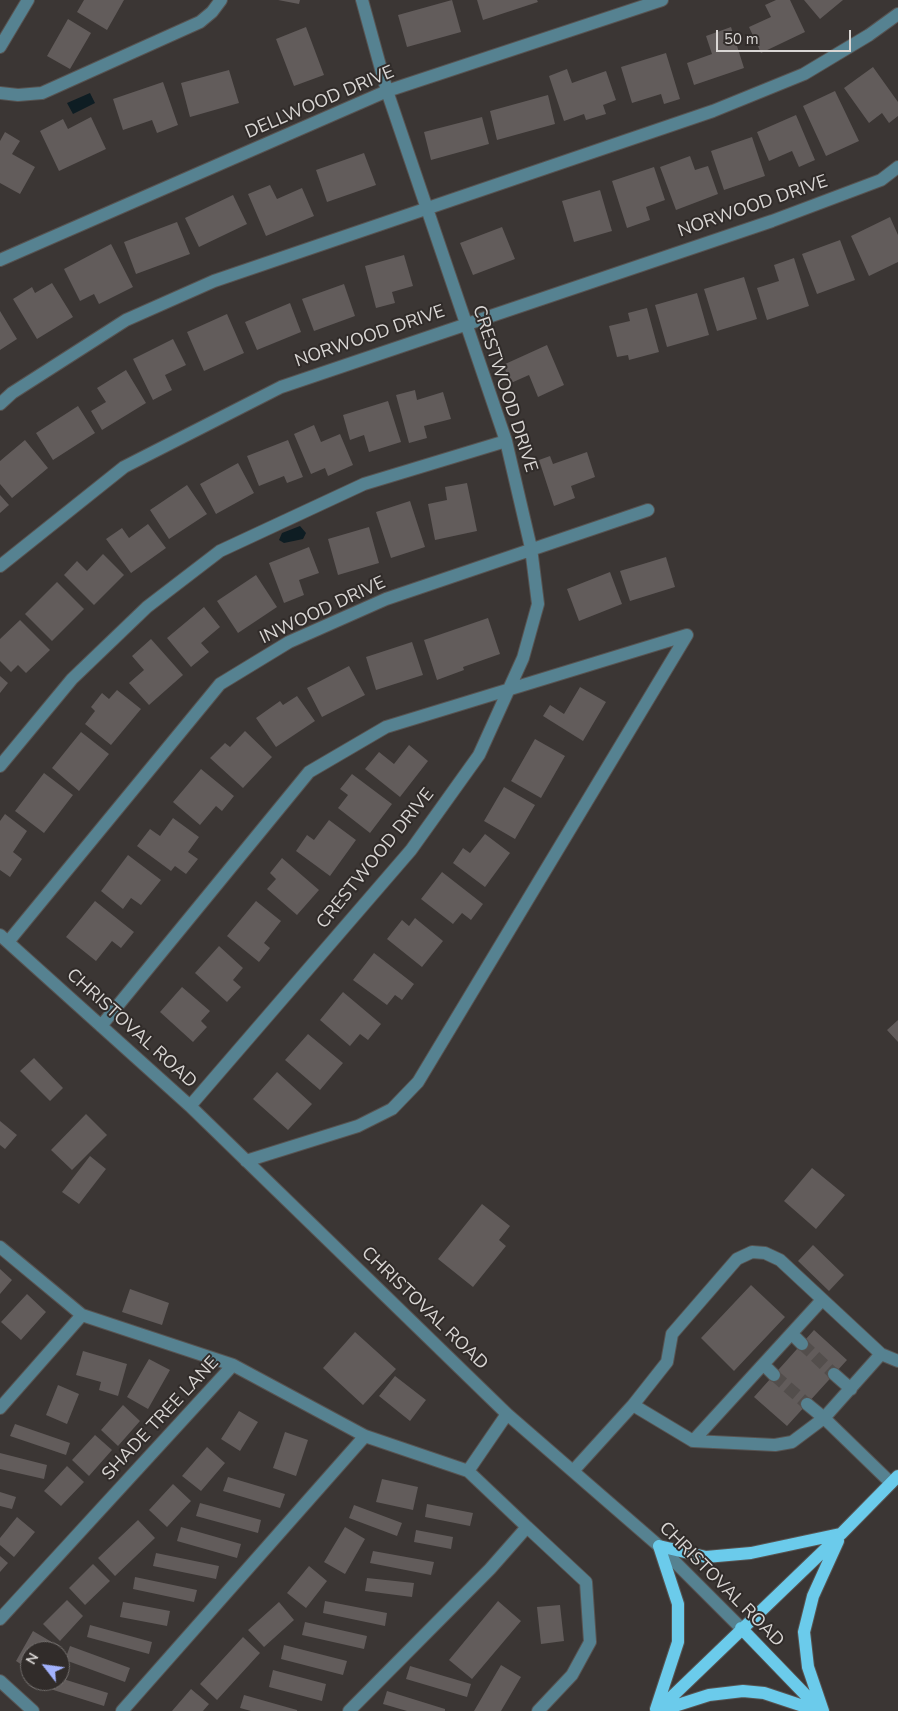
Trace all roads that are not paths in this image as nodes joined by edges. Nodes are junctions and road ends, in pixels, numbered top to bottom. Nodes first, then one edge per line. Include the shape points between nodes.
1 (28, 0) edge
2 (221, 0) edge
3 (362, 0) edge
4 (662, 0) edge
5 (898, 14) edge
6 (0, 47) edge
7 (387, 91) junction
8 (0, 93) edge
9 (898, 167) edge
10 (426, 209) junction
11 (0, 260) edge
12 (464, 323) junction
13 (0, 404) edge
14 (506, 441) junction
15 (648, 510) dead end
16 (531, 548) junction
17 (0, 566) edge
18 (510, 689) junction
19 (0, 766) edge
20 (4, 939) edge
21 (101, 1026) junction
22 (190, 1106) junction
23 (246, 1160) junction
24 (0, 1247) edge
25 (822, 1300) junction
26 (82, 1315) junction
27 (792, 1334) junction
28 (802, 1344) tunnel mouth
29 (881, 1354) junction
30 (898, 1361) edge
31 (233, 1365) junction
32 (764, 1365) junction
33 (834, 1374) tunnel mouth
34 (774, 1375) tunnel mouth
35 (851, 1389) junction
36 (807, 1404) tunnel mouth
37 (633, 1405) junction
38 (0, 1408) edge
39 (507, 1414) junction
40 (824, 1418) junction
41 (365, 1436) junction
42 (693, 1441) junction
43 (468, 1471) junction
44 (573, 1471) junction
45 (894, 1479) edge
46 (527, 1527) junction
47 (841, 1534) junction
48 (659, 1546) junction
49 (0, 1620) edge
50 (741, 1628) junction
51 (0, 1681) edge
52 (33, 1711) edge
53 (122, 1711) edge
54 (349, 1711) edge
55 (538, 1711) edge
56 (657, 1711) edge
57 (818, 1711) edge
58 (822, 1711) edge

1 - 6 street
2 - 8 street via 200,22 42,92
3 - 7 street, CRESTWOOD DRIVE
4 - 7 street, DELLWOOD DRIVE
5 - 10 street via 804,74 713,111
7 - 10 street, CRESTWOOD DRIVE
7 - 11 street, DELLWOOD DRIVE
9 - 12 street, NORWOOD DRIVE via 880,180 772,221
10 - 12 street, CRESTWOOD DRIVE
10 - 13 street via 214,281 126,320
12 - 14 street, CRESTWOOD DRIVE
12 - 17 street, NORWOOD DRIVE via 281,387 124,467
14 - 16 street, CRESTWOOD DRIVE
14 - 19 street via 364,484 220,551 147,607 72,679
15 - 16 street, INWOOD DRIVE
16 - 18 street, CRESTWOOD DRIVE via 538,604 523,658
16 - 20 street, INWOOD DRIVE via 386,599 289,642 220,684
18 - 21 street via 386,727 308,772
18 - 22 street, CRESTWOOD DRIVE via 479,755 411,850
18 - 23 street via 687,635 418,1082 392,1109 358,1126
20 - 21 street, CHRISTOVAL ROAD
21 - 22 street, CHRISTOVAL ROAD
22 - 23 street, CHRISTOVAL ROAD
23 - 39 street, CHRISTOVAL ROAD
24 - 26 street
25 - 27 street
25 - 29 street
25 - 37 street via 780,1260 752,1252 738,1259 672,1334 667,1362
26 - 31 street
26 - 38 street
27 - 28 street
27 - 32 street
29 - 30 street
29 - 35 street
31 - 41 street, SHADE TREE LANE
31 - 49 street, SHADE TREE LANE
32 - 34 street
32 - 42 street
33 - 35 street
35 - 40 street
36 - 40 street
37 - 42 street
37 - 44 street
39 - 43 street
39 - 44 street, CHRISTOVAL ROAD
40 - 42 street via 792,1442 775,1445
40 - 45 street
41 - 43 street, SHADE TREE LANE
41 - 53 street
43 - 46 street, SHADE TREE LANE
44 - 48 street, CHRISTOVAL ROAD
45 - 47 main road
46 - 54 street via 490,1569
46 - 55 street, SHADE TREE LANE via 586,1582 590,1642 572,1675
47 - 48 main road via 706,1558
47 - 50 main road
47 - 58 main road via 813,1596 804,1632 808,1667
48 - 50 street, CHRISTOVAL ROAD
48 - 56 main road via 678,1604 678,1642
50 - 56 main road
50 - 58 main road, CHRISTOVAL ROAD
51 - 52 street
56 - 57 main road via 709,1695 743,1691 764,1694

